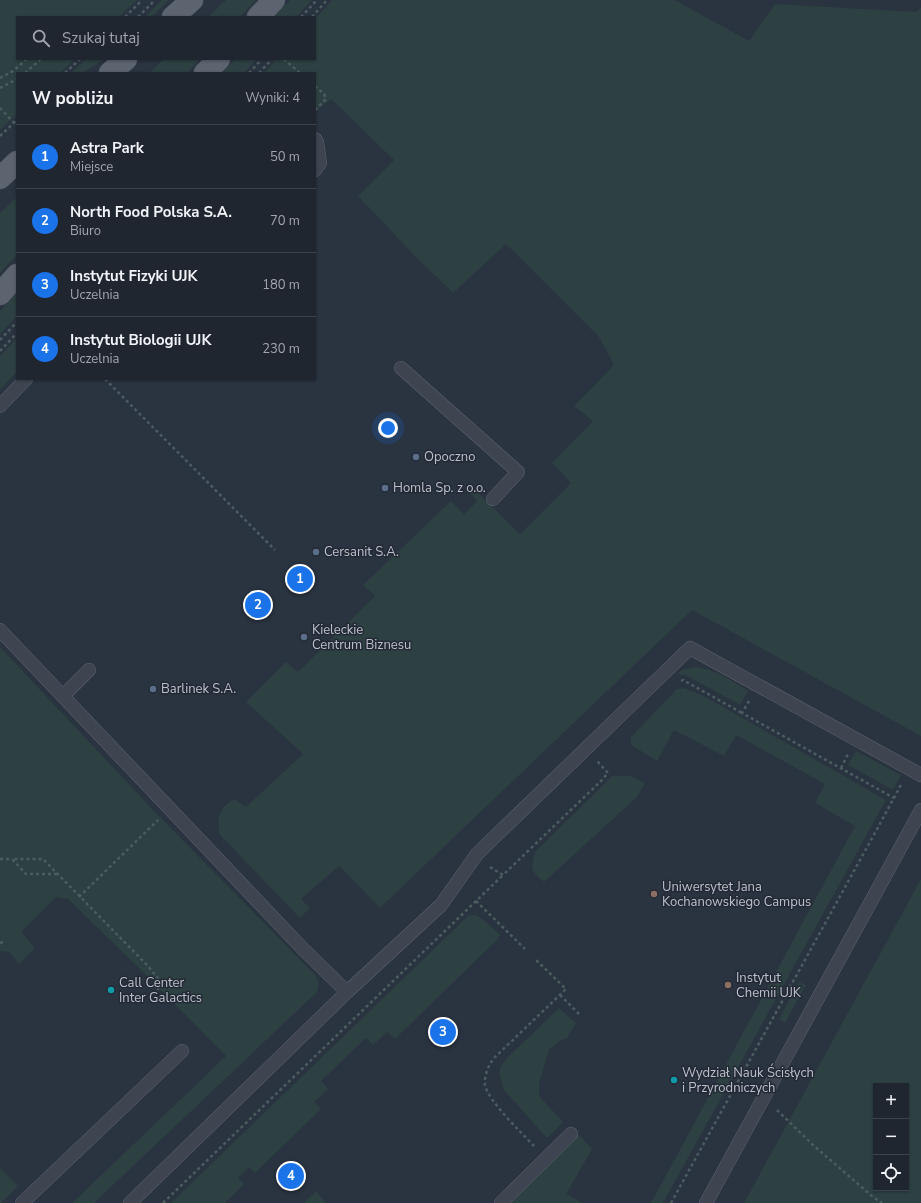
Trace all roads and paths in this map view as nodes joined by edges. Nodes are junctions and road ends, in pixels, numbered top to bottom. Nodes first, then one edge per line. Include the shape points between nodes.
1 (142, 0) edge
2 (155, 0) edge
3 (192, 0) edge
4 (274, 0) edge
5 (317, 0) edge
6 (327, 0) edge
7 (126, 16) edge
8 (139, 16) edge
9 (174, 16) edge
10 (259, 16) edge
11 (302, 16) edge
12 (313, 16) edge
13 (26, 60) edge
14 (40, 60) edge
15 (79, 60) edge
16 (125, 60) edge
17 (218, 60) edge
18 (261, 60) edge
19 (271, 60) edge
20 (285, 60) edge
21 (26, 72) edge
22 (66, 72) edge
23 (111, 72) edge
24 (207, 72) edge
25 (251, 72) edge
26 (260, 72) edge
27 (299, 72) edge
28 (0, 78) edge
29 (16, 80) edge
30 (316, 87) edge
31 (0, 88) edge
32 (0, 108) edge
33 (316, 109) edge
34 (14, 123) joint
35 (0, 136) edge
36 (316, 140) edge
37 (16, 163) edge
38 (316, 169) edge
39 (0, 178) edge
40 (16, 277) edge
41 (0, 294) edge
42 (16, 323) edge
43 (16, 334) edge
44 (0, 340) edge
45 (0, 351) edge
46 (401, 368) dead end
47 (25, 380) edge
48 (106, 380) edge
49 (0, 406) edge
50 (493, 499) dead end
51 (276, 550) dead end
52 (0, 630) edge
53 (89, 670) dead end
54 (676, 682) dead end
55 (757, 685) junction
56 (63, 696) junction
57 (742, 713) junction
58 (597, 761) dead end
59 (909, 768) junction
60 (921, 775) edge
61 (894, 798) junction
62 (169, 808) junction
63 (921, 810) edge
64 (475, 857) junction
65 (0, 859) edge
66 (12, 859) junction
67 (57, 874) junction
68 (503, 874) junction
69 (79, 897) junction
70 (476, 901) junction
71 (525, 949) dead end
72 (536, 960) dead end
73 (347, 992) junction
74 (560, 995) junction
75 (152, 997) dead end
76 (580, 1015) dead end
77 (182, 1051) dead end
78 (764, 1097) junction
79 (571, 1134) dead end
80 (546, 1159) junction
81 (22, 1203) edge
82 (130, 1203) edge
83 (163, 1203) edge
84 (501, 1203) edge
85 (671, 1203) edge
86 (706, 1203) edge
87 (882, 1203) edge

1 - 7 path
2 - 8 path
3 - 9 main road
4 - 10 main road
5 - 11 path
6 - 12 path
13 - 28 path
14 - 21 path
15 - 22 path
16 - 23 main road
17 - 24 main road
18 - 25 path
19 - 26 path
20 - 27 path
29 - 31 path
30 - 33 path via 326,99
32 - 34 path
34 - 35 path
36 - 38 lane via 320,163
37 - 39 main road
40 - 41 main road
42 - 44 path
43 - 45 path
46 - 50 lane via 518,472
47 - 49 lane
48 - 51 path
52 - 56 lane
53 - 56 lane
54 - 57 path via 683,680
55 - 57 path
55 - 59 lane
55 - 64 lane via 690,648
56 - 62 lane
57 - 61 path
58 - 68 path via 608,773
59 - 60 lane
59 - 61 path
61 - 85 path
62 - 69 path
62 - 73 lane
63 - 78 lane
64 - 68 path
64 - 73 lane via 441,905
65 - 66 path
66 - 67 path via 43,859
66 - 67 path via 26,874
67 - 69 path
68 - 70 path
69 - 75 path via 160,981 158,993
70 - 71 path
70 - 83 path
72 - 74 path via 566,989
73 - 82 lane
74 - 76 path
74 - 80 path via 493,1059 488,1067 485,1085 496,1104
77 - 81 lane
78 - 86 lane
78 - 87 path via 813,1146
79 - 80 lane
80 - 84 lane

